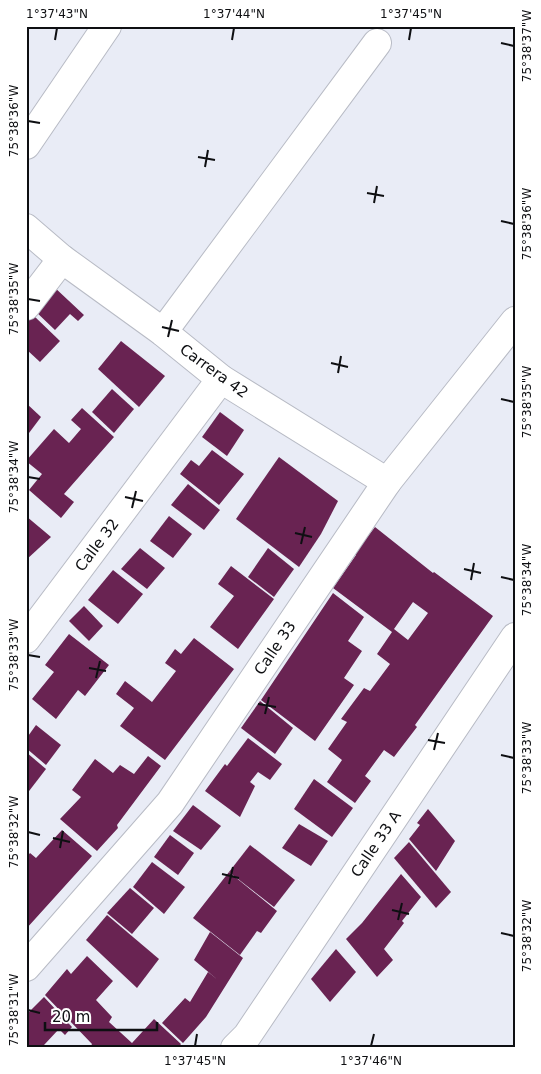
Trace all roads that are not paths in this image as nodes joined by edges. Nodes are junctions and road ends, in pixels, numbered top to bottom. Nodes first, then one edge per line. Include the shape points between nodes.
1 (107, 26) edge
2 (377, 43) dead end
3 (26, 145) edge
4 (26, 228) edge
5 (62, 259) junction
6 (26, 306) edge
7 (515, 321) edge
8 (163, 332) junction
9 (221, 379) junction
10 (387, 482) junction
11 (515, 637) edge
12 (26, 639) edge
13 (26, 967) edge
14 (235, 1048) edge

1 - 3 street
2 - 8 street
4 - 5 street, Carrera 42
5 - 6 street
5 - 8 street, Carrera 42
7 - 10 street, Calle 33
8 - 9 street, Carrera 42
9 - 10 street, Carrera 42
9 - 12 street, Calle 32
10 - 13 street, Calle 33 via 170,803
11 - 14 street, Calle 33 A via 247,1036

